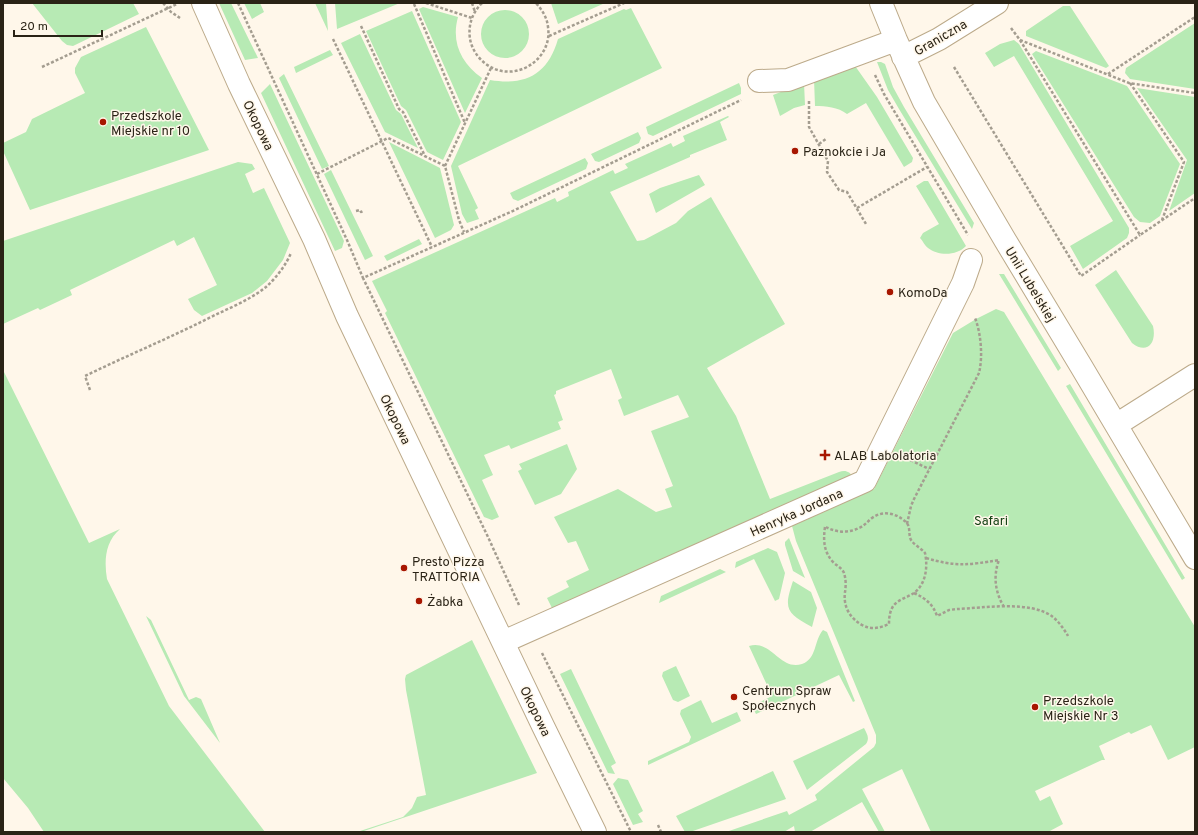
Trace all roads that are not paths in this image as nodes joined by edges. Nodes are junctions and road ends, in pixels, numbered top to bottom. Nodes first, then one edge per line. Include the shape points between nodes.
1 (203, 3) edge
2 (881, 3) edge
3 (997, 3) edge
4 (900, 49) junction
5 (758, 81) road end
6 (971, 260) dead end
7 (1195, 375) edge
8 (1116, 425) junction
9 (1195, 558) edge
10 (503, 642) junction
11 (595, 832) edge

1 - 10 street, Okopowa via 314,239 347,316
2 - 4 street, Unii Lubelskiej
3 - 4 street, Graniczna via 939,39
4 - 5 street, Graniczna via 788,80
4 - 8 street, Unii Lubelskiej via 924,102 963,170
6 - 10 street, Henryka Jordana via 958,292 865,481
7 - 8 street
8 - 9 street, Unii Lubelskiej
10 - 11 street, Okopowa

